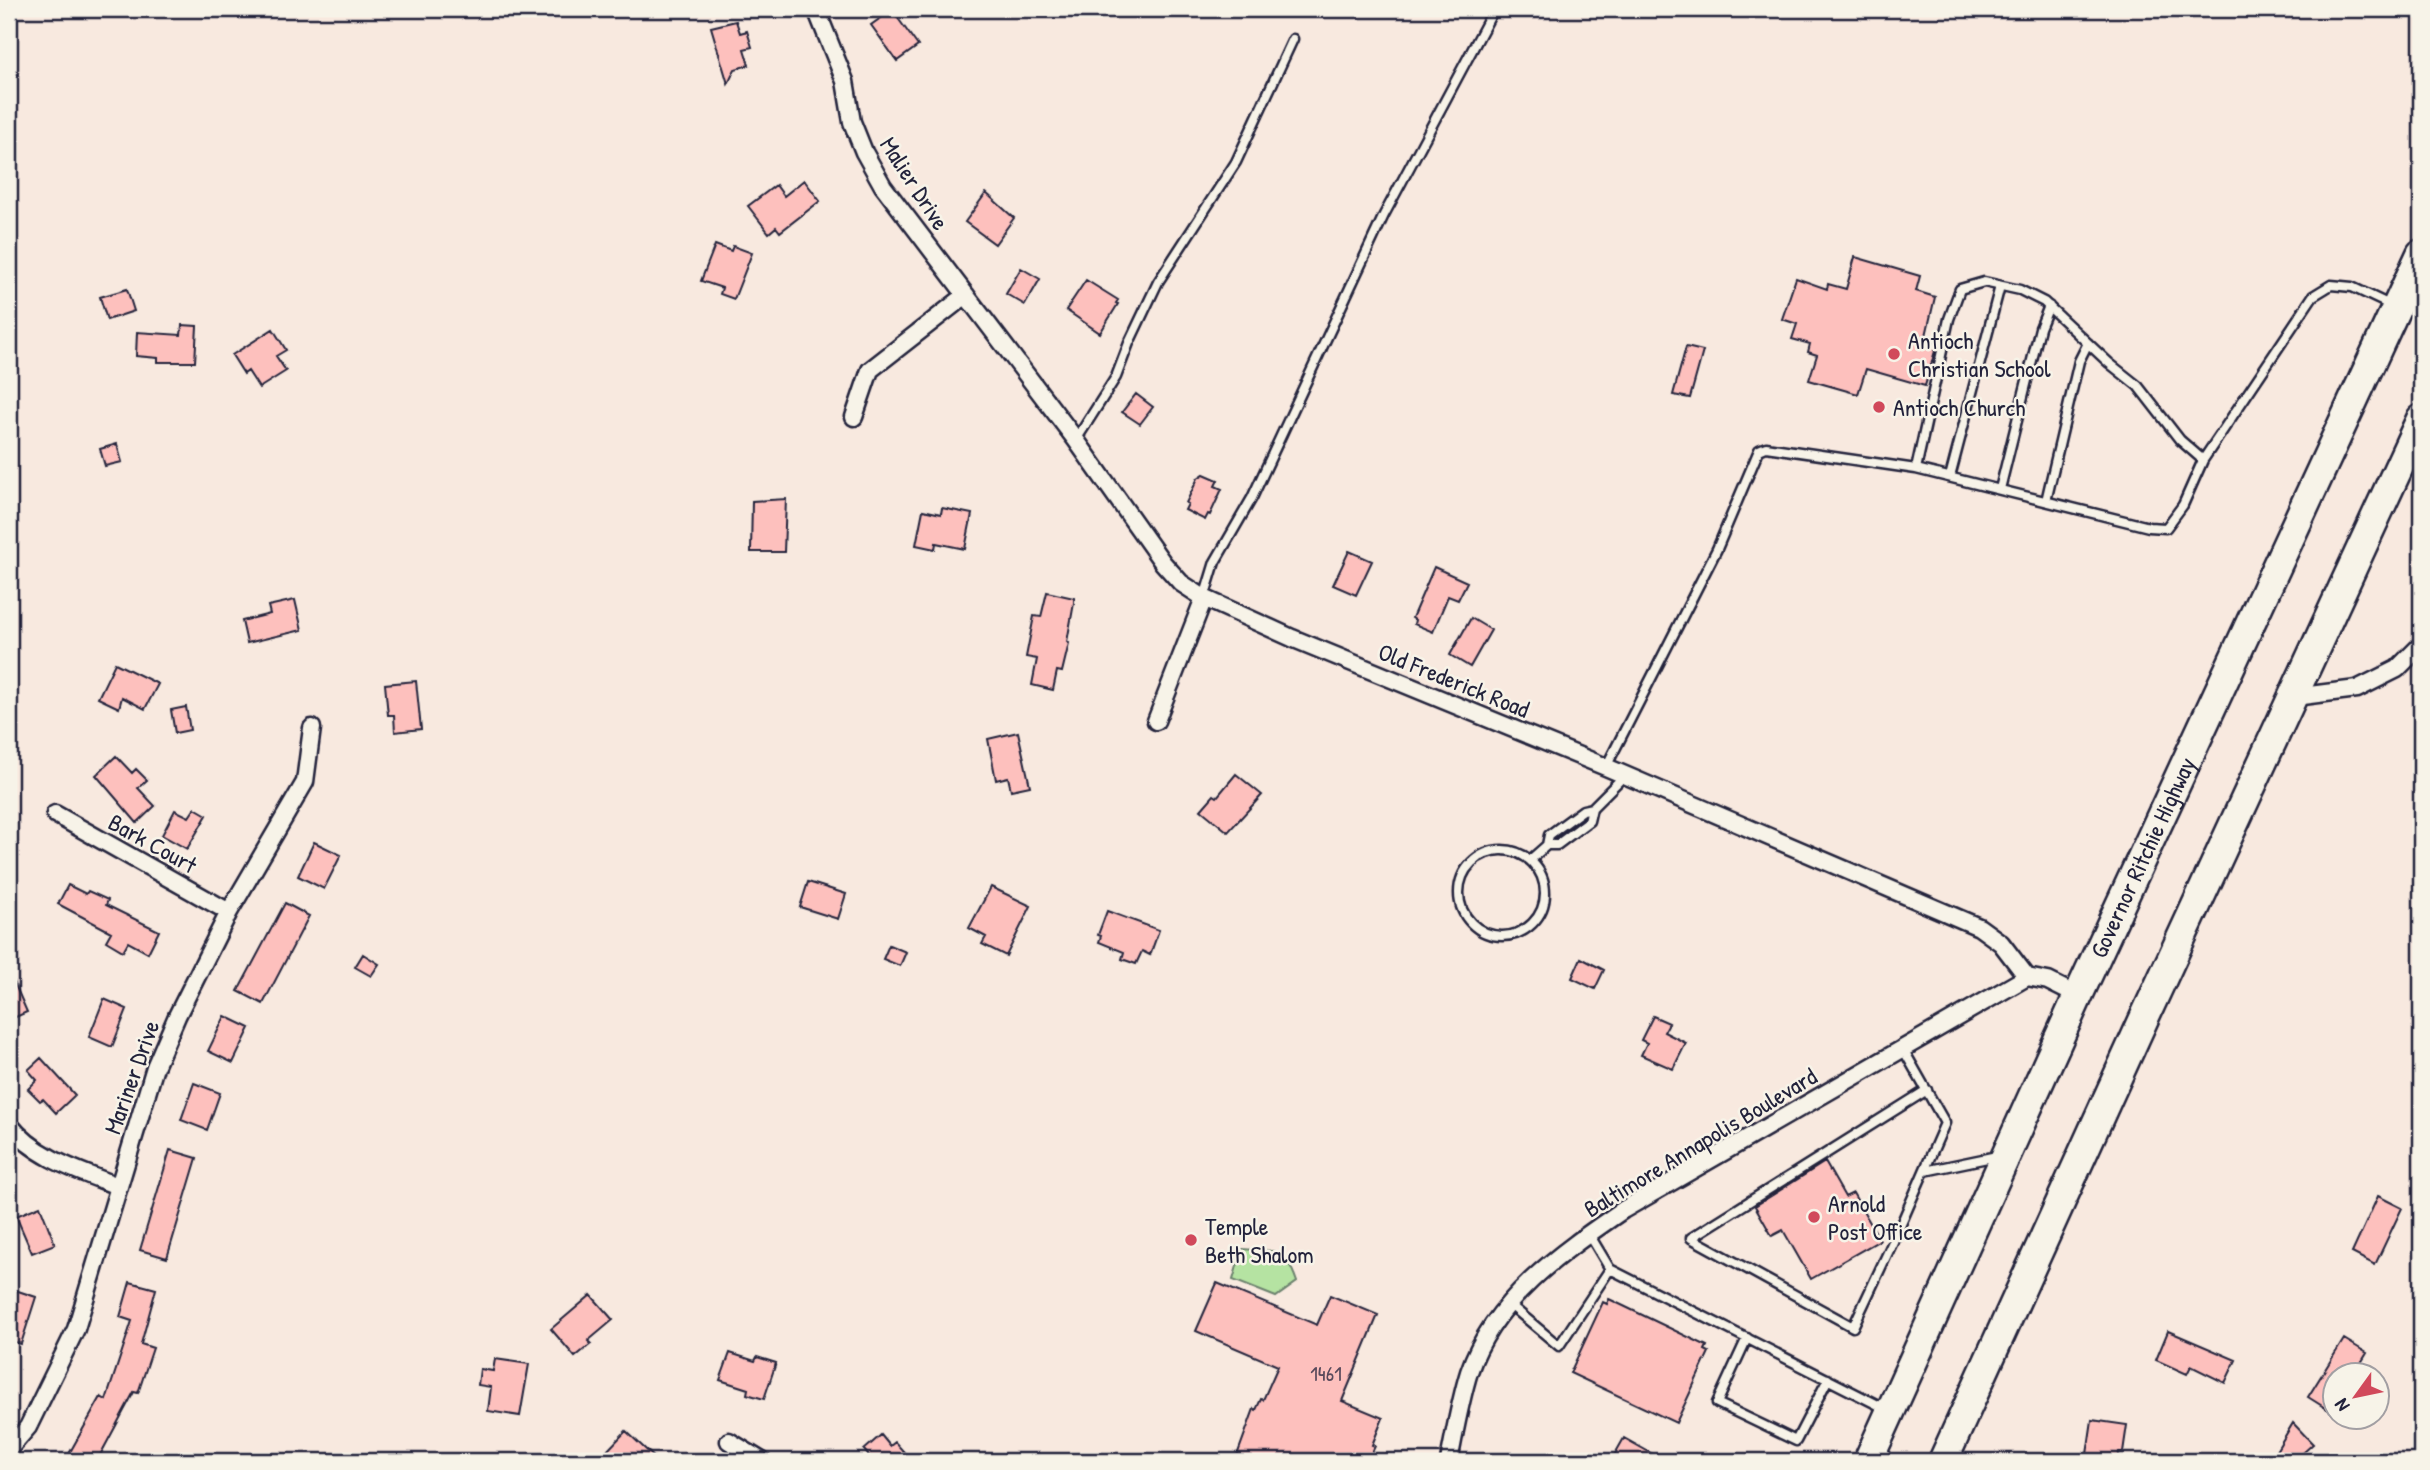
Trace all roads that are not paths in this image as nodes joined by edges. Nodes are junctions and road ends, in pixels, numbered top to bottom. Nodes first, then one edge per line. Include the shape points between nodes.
1 (816, 9) edge
2 (1494, 9) edge
3 (1293, 39) dead end
4 (2421, 254) edge
5 (2000, 286) junction
6 (965, 295) junction
7 (2049, 306) junction
8 (2396, 308) junction
9 (2088, 343) junction
10 (854, 417) dead end
11 (2421, 419) edge
12 (1076, 440) junction
13 (2203, 460) junction
14 (1916, 469) junction
15 (1950, 477) junction
16 (2000, 489) junction
17 (2046, 501) junction
18 (1204, 598) junction
19 (2421, 645) edge
20 (2294, 697) junction
21 (1156, 721) dead end
22 (312, 728) dead end
23 (1606, 767) junction
24 (1625, 775) junction
25 (55, 814) dead end
26 (1530, 860) junction
27 (229, 912) junction
28 (2027, 977) junction
29 (2078, 996) junction
30 (1903, 1049) junction
31 (1927, 1090) junction
32 (9, 1124) edge
33 (2007, 1154) junction
34 (1924, 1171) junction
35 (118, 1186) junction
36 (1589, 1234) junction
37 (1610, 1269) junction
38 (1509, 1304) junction
39 (1747, 1338) junction
40 (1828, 1379) junction
41 (1891, 1411) junction
42 (729, 1441) dead end
43 (9, 1449) edge
44 (762, 1461) edge
45 (1449, 1461) edge
46 (1868, 1461) edge
47 (1943, 1461) edge

1 - 6 street, Malier Drive via 845,81 852,122 864,152 883,186
2 - 18 lane via 1384,215 1252,498 1214,562
3 - 12 lane via 1236,162 1158,282 1116,377
4 - 8 highway, Governor Ritchie Highway
5 - 7 lane via 2020,290
5 - 14 lane via 1984,282 1960,289 1949,319
5 - 15 lane
6 - 10 street via 870,370
6 - 12 street, Old Frederick Road
7 - 9 lane
7 - 16 lane
8 - 13 lane via 2352,287 2331,285 2313,296
8 - 29 highway, Governor Ritchie Highway
9 - 13 lane via 2138,386 2180,440
9 - 17 lane via 2079,361
11 - 20 highway
12 - 18 street, Old Frederick Road via 1163,563 1181,583
13 - 17 lane via 2183,505 2166,528
14 - 15 lane
14 - 23 lane via 1766,447 1759,450 1717,549
15 - 16 lane
16 - 17 lane
18 - 21 street
18 - 23 street, Old Frederick Road
19 - 20 street via 2398,669 2357,689
20 - 47 highway
22 - 27 street, Mariner Drive via 305,782
23 - 24 street, Old Frederick Road
24 - 26 lane via 1592,808 1549,835 1547,845
24 - 28 street, Old Frederick Road via 1979,927 2001,943
25 - 27 street, Bark Court
26 - 26 lane via 1498,850 1468,866 1461,878 1460,905 1477,929 1505,937 1532,926 1543,907 1545,886
27 - 35 street, Mariner Drive via 155,1067
28 - 29 street via 2048,981
28 - 30 street, Baltimore Annapolis Boulevard
29 - 33 highway, Governor Ritchie Highway
30 - 31 lane
30 - 36 street, Baltimore Annapolis Boulevard
31 - 34 lane via 1945,1123
31 - 34 lane via 1691,1238 1853,1327
32 - 35 street via 51,1159
33 - 34 lane
33 - 41 highway, Governor Ritchie Highway
35 - 43 street, Mariner Drive via 76,1329 28,1427
36 - 37 lane
36 - 38 street, Baltimore Annapolis Boulevard via 1530,1280
37 - 38 lane via 1559,1346
37 - 39 lane
38 - 45 street, Baltimore Annapolis Boulevard via 1470,1370
39 - 40 lane
39 - 40 lane via 1717,1403 1796,1441
40 - 41 lane
41 - 46 highway, Governor Ritchie Highway
42 - 44 street

